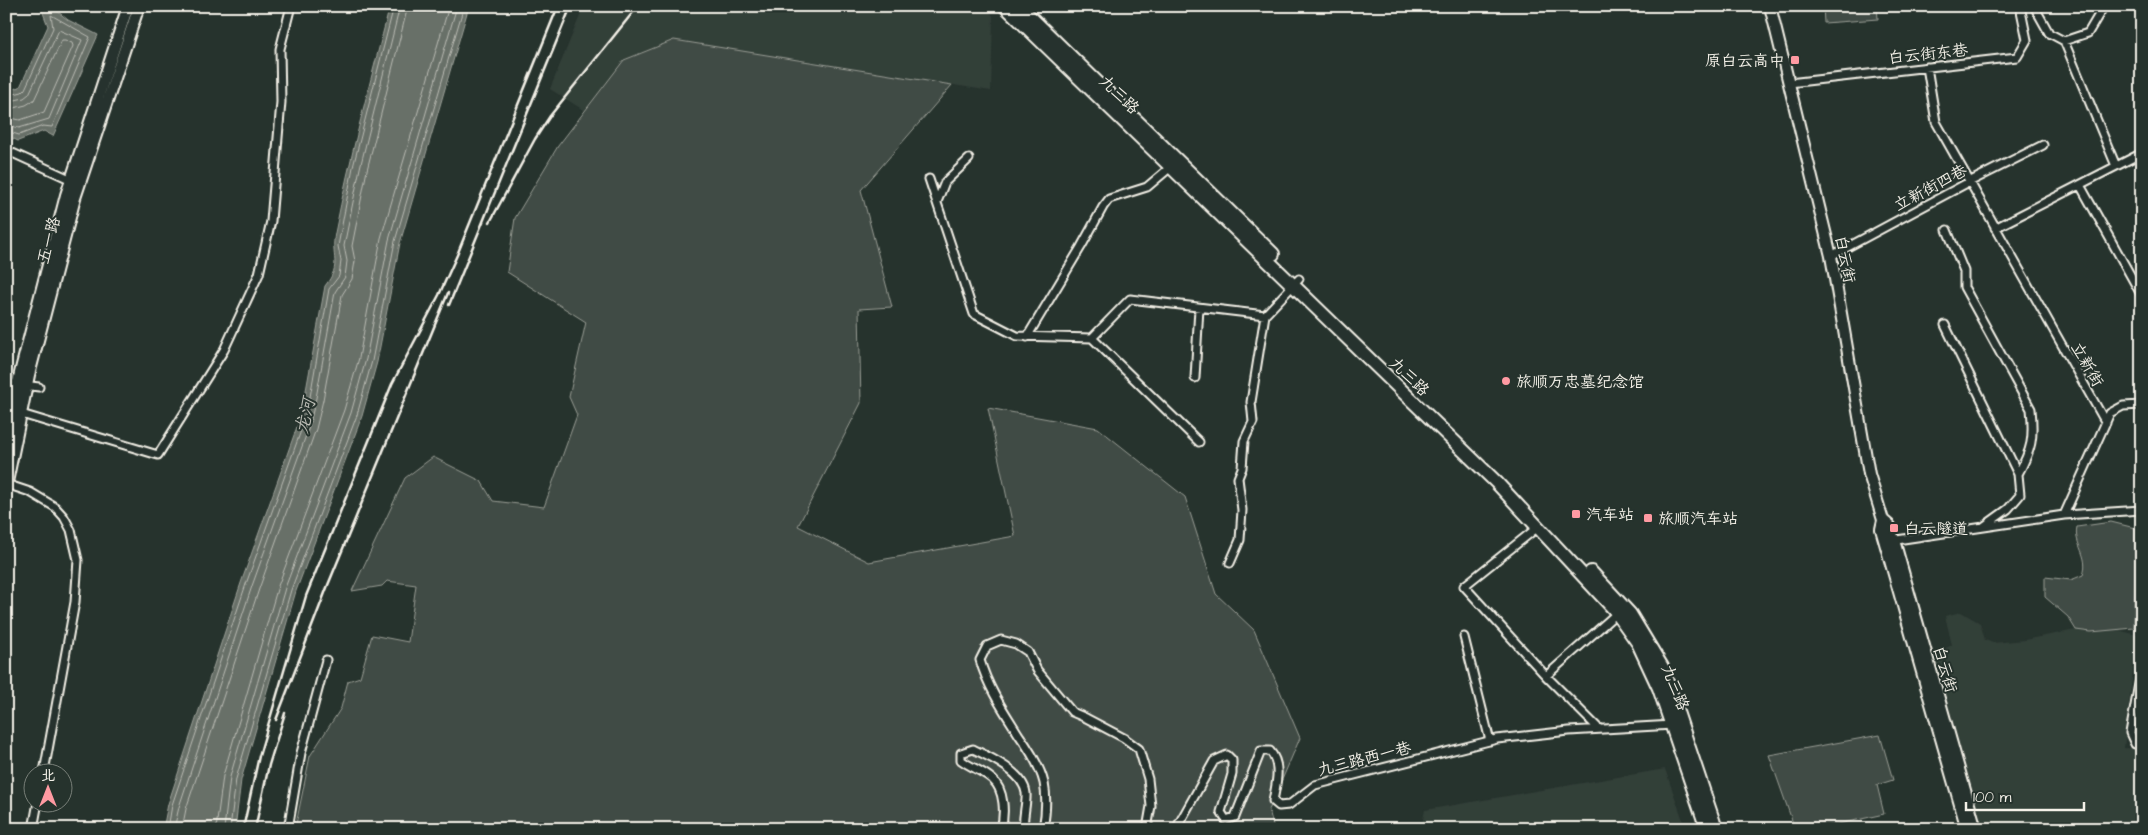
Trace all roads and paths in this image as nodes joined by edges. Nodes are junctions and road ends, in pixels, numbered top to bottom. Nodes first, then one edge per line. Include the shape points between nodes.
1 (128, 6) edge
2 (139, 6) edge
3 (291, 6) edge
4 (1005, 6) edge
5 (1019, 6) edge
6 (1770, 6) edge
7 (2020, 6) edge
8 (2034, 6) edge
9 (2104, 6) edge
10 (2064, 41) junction
11 (1927, 67) junction
12 (1789, 82) junction
13 (2043, 145) dead end
14 (6, 150) edge
15 (2142, 153) edge
16 (969, 159) dead end
17 (1174, 164) junction
18 (2116, 166) junction
19 (929, 179) dead end
20 (75, 181) junction
21 (1969, 182) junction
22 (2080, 185) junction
23 (936, 202) junction
24 (1995, 228) junction
25 (1947, 230) dead end
26 (1831, 256) junction
27 (1296, 282) junction
28 (2142, 296) edge
29 (1199, 308) junction
30 (1265, 316) junction
31 (1945, 325) dead end
32 (1026, 337) junction
33 (1092, 338) junction
34 (1195, 378) dead end
35 (6, 383) edge
36 (22, 385) junction
37 (40, 387) dead end
38 (2142, 404) edge
39 (13, 412) junction
40 (2106, 423) junction
41 (6, 438) edge
42 (1199, 442) dead end
43 (2018, 474) junction
44 (6, 485) edge
45 (2142, 510) edge
46 (2064, 515) junction
47 (1538, 527) junction
48 (1980, 528) junction
49 (1889, 541) junction
50 (1230, 563) dead end
51 (1617, 614) junction
52 (1464, 638) dead end
53 (326, 660) dead end
54 (2142, 667) edge
55 (1546, 676) junction
56 (1678, 724) junction
57 (1599, 730) junction
58 (1490, 741) junction
59 (2142, 744) edge
60 (46, 762) edge
61 (36, 812) edge
62 (33, 829) edge
63 (288, 829) edge
64 (1001, 829) edge
65 (1024, 829) edge
66 (1043, 829) edge
67 (1147, 829) edge
68 (1176, 829) edge
69 (1707, 829) edge
70 (1716, 829) edge
71 (1967, 829) edge
72 (1976, 829) edge

1 - 20 main road, 五一路
2 - 20 main road, 五一路
3 - 39 street via 280,49 281,102 271,221 259,274 224,350 158,455
4 - 17 highway, 九三路
5 - 17 highway, 九三路
6 - 12 main road, 白云街
7 - 11 street, 白云街东巷 via 2027,40 2017,57
8 - 10 street via 2049,33
9 - 10 street via 2088,33
10 - 18 street
11 - 12 street, 白云街东巷
11 - 21 street, 立新街 via 1936,122
12 - 26 main road, 白云街
13 - 21 street, 立新街四巷
14 - 20 street
15 - 18 street
16 - 23 street via 944,182
17 - 27 highway, 九三路
17 - 32 street via 1147,187 1117,195 1106,203
18 - 22 street
19 - 23 street
20 - 36 main road, 五一路
21 - 24 street, 立新街
21 - 26 street, 立新街四巷
22 - 24 street
22 - 28 street
23 - 32 street via 974,314 1017,336
24 - 40 street, 立新街
25 - 43 street via 1964,271 1964,287 2031,409 2030,454
26 - 49 main road, 白云街 via 1870,474 1883,520 1890,526
27 - 30 street
27 - 47 highway, 九三路
27 - 56 highway, 九三路 via 1498,472 1621,604 1662,667
29 - 30 street
29 - 33 street via 1130,300
29 - 34 street
30 - 50 street via 1251,402 1253,422 1244,441 1238,478 1242,510 1240,540
31 - 43 street
32 - 33 street
33 - 42 street
35 - 36 street
36 - 37 street
36 - 39 main road, 五一路
38 - 40 street via 2123,406 2110,413
39 - 41 main road, 五一路
39 - 44 main road, 五一路
40 - 46 street
43 - 48 street via 2020,496 2008,509
44 - 60 street via 30,492 64,517 71,530 78,560 75,602
45 - 46 street
46 - 48 street
47 - 51 highway, 九三路
47 - 55 street via 1464,586
48 - 49 street
49 - 71 main road, 白云街
49 - 72 main road, 白云街
51 - 55 street
51 - 56 highway, 九三路 via 1645,656
52 - 58 street
53 - 63 street via 301,753
54 - 59 street via 2130,733 2135,744
55 - 57 street
56 - 57 street, 九三路西一巷
56 - 69 highway, 九三路
56 - 70 highway, 九三路
57 - 58 street, 九三路西一巷
58 - 68 street, 九三路西一巷 via 1315,785 1289,805 1279,806 1272,801 1277,777 1276,758 1270,751 1261,751 1235,818 1226,820 1221,812 1232,774 1232,760 1227,755 1214,761
61 - 62 street
64 - 65 street via 1003,800 993,780 961,760 961,753 973,749 999,762 1016,776 1026,791
66 - 67 street via 1046,809 1044,782 1032,755 985,676 980,660 986,646 1001,640 1028,652 1037,670 1072,712 1139,749 1149,788

